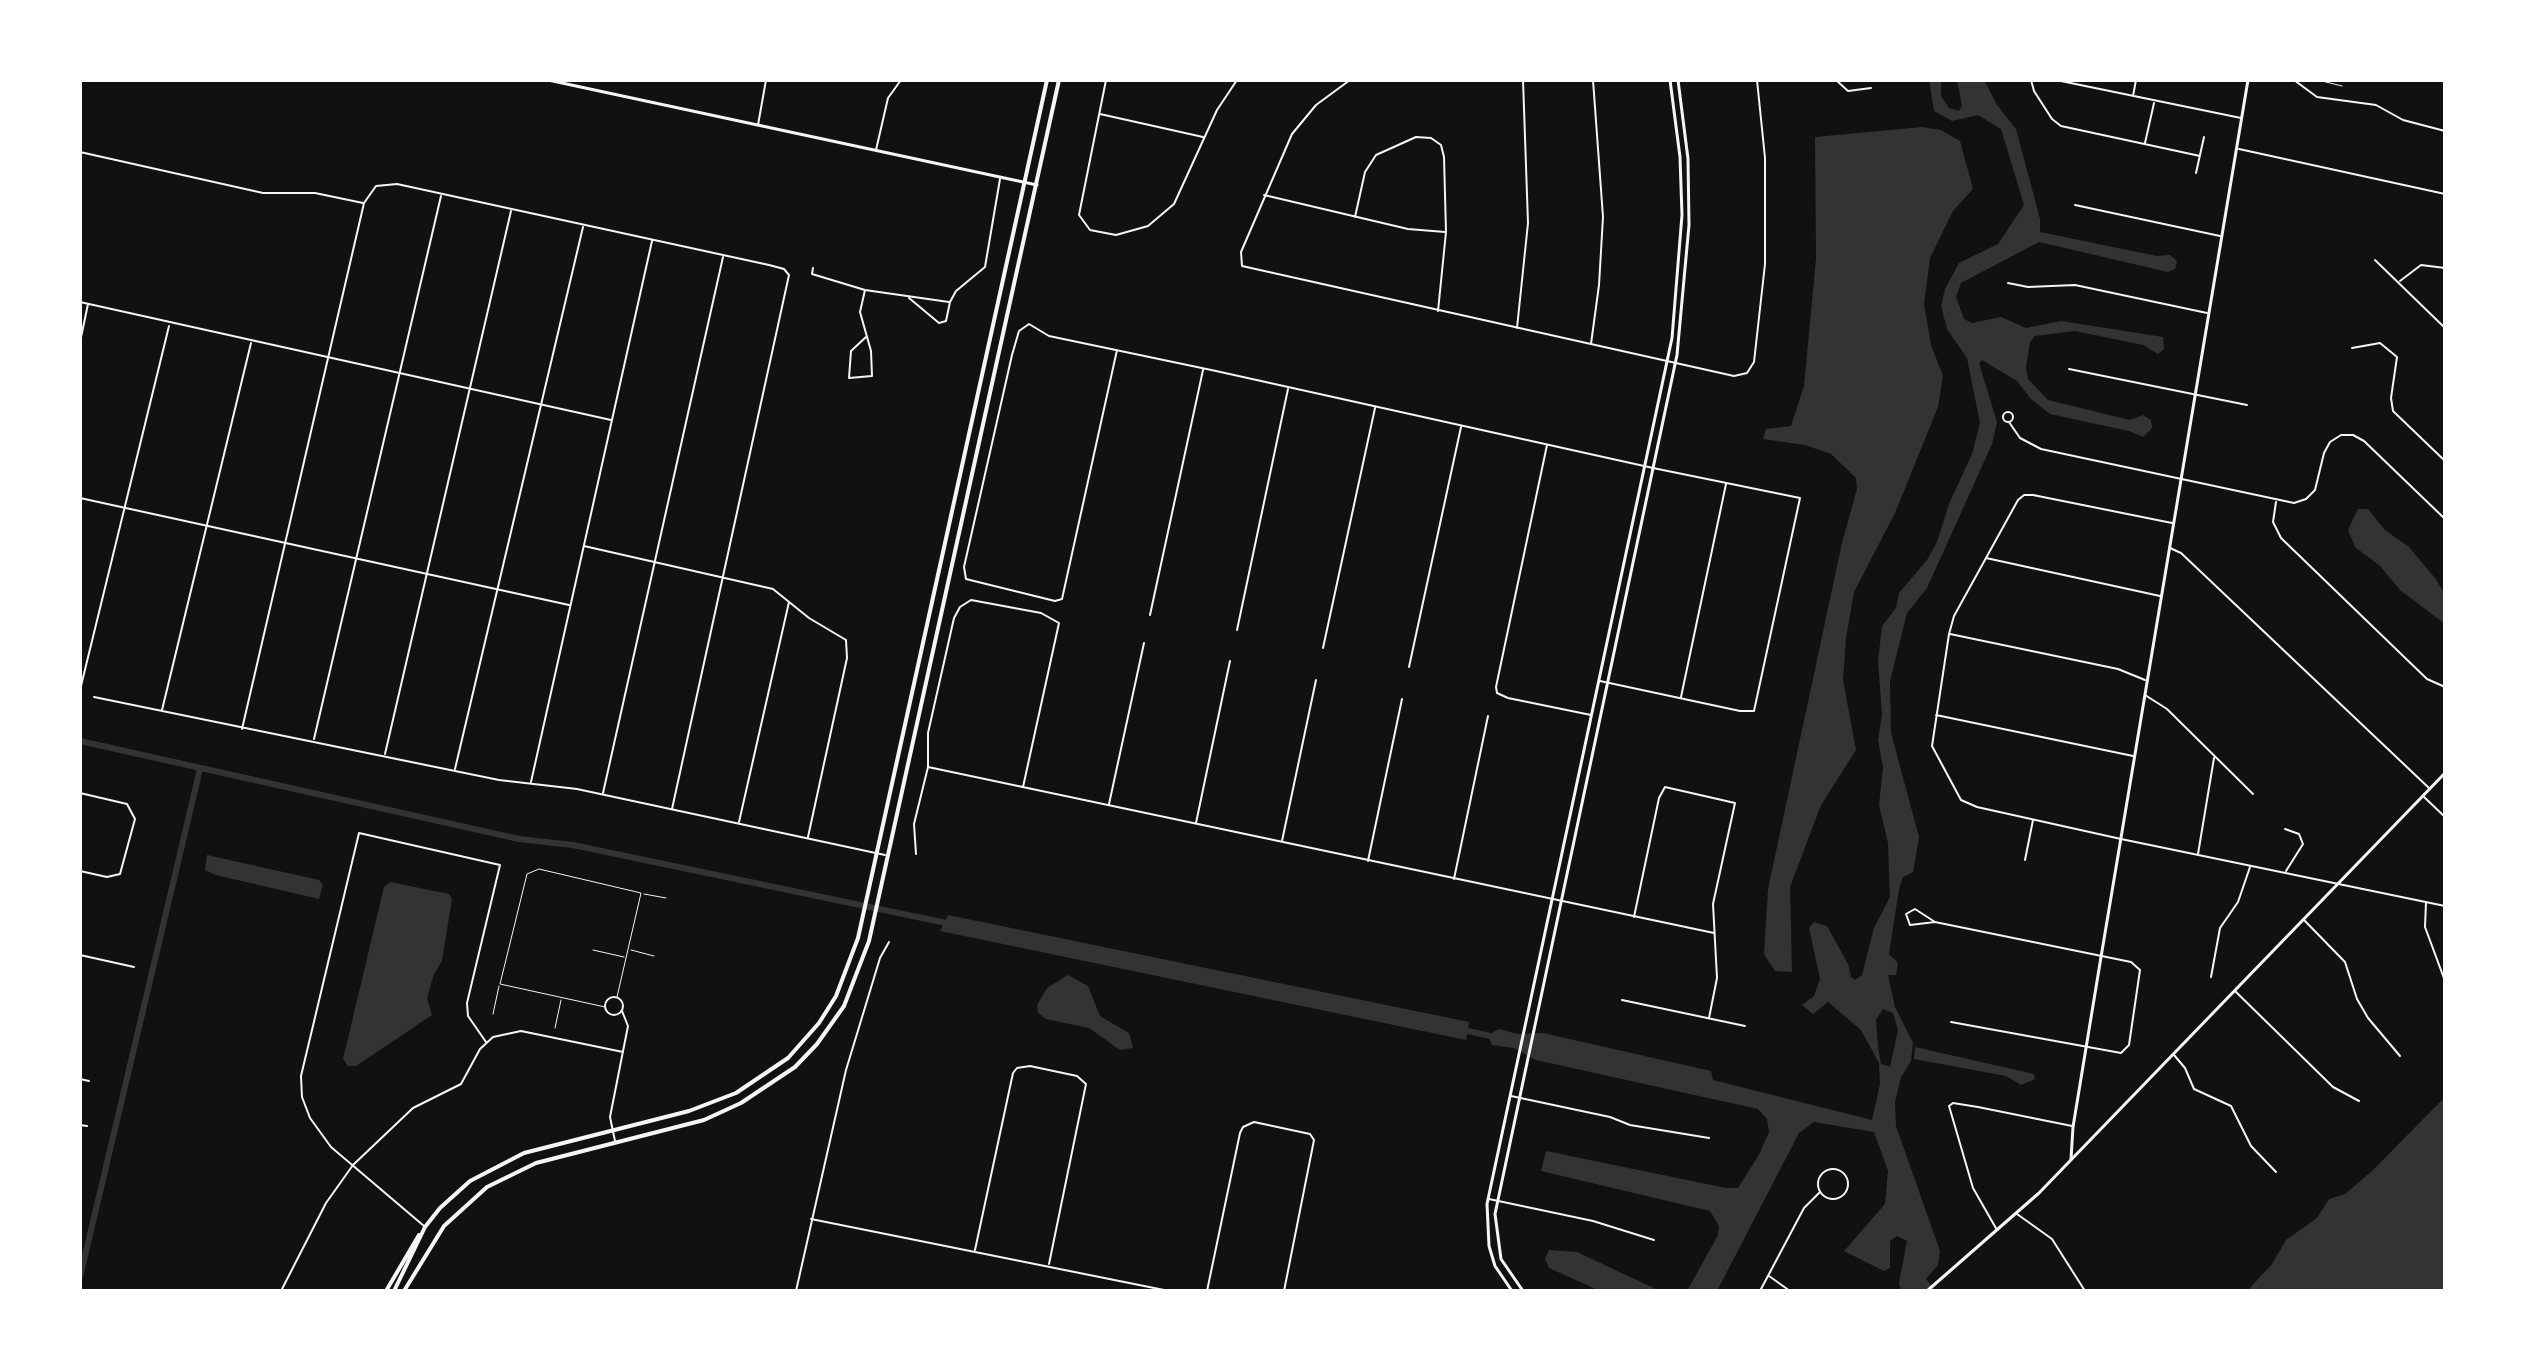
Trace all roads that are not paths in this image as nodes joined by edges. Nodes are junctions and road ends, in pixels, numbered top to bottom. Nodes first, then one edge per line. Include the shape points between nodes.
1 (548, 80) edge
2 (766, 80) edge
3 (901, 80) edge
4 (1047, 80) edge
5 (1059, 80) edge
6 (1106, 80) edge
7 (1237, 80) edge
8 (1350, 80) edge
9 (1523, 80) edge
10 (1593, 80) edge
11 (1670, 80) edge
12 (1678, 80) edge
13 (1757, 80) edge
14 (1836, 80) edge
15 (2031, 80) edge
16 (2056, 80) edge
17 (2136, 80) edge
18 (2248, 80) edge
19 (2294, 80) edge
20 (2318, 80) edge
21 (2342, 86) dead end
22 (1871, 88) dead end
23 (2133, 97) junction
24 (2154, 101) junction
25 (1099, 114) junction
26 (2241, 118) junction
27 (758, 125) junction
28 (2445, 131) edge
29 (1204, 137) junction
30 (2204, 137) dead end
31 (2145, 144) junction
32 (2236, 148) junction
33 (876, 151) junction
34 (80, 152) edge
35 (2200, 156) junction
36 (2196, 173) dead end
37 (1000, 178) junction
38 (1026, 183) junction
39 (1037, 185) junction
40 (2445, 194) edge
41 (441, 195) junction
42 (1263, 195) junction
43 (364, 203) junction
44 (2075, 205) dead end
45 (511, 209) junction
46 (1355, 217) junction
47 (583, 224) junction
48 (1446, 232) junction
49 (2221, 236) junction
50 (652, 239) junction
51 (724, 255) junction
52 (2375, 260) dead end
53 (813, 268) dead end
54 (2445, 268) edge
55 (2008, 283) dead end
56 (2399, 283) junction
57 (865, 290) junction
58 (909, 298) junction
59 (80, 302) edge
60 (950, 302) junction
61 (88, 304) junction
62 (1438, 312) junction
63 (2208, 313) junction
64 (169, 323) junction
65 (2445, 328) edge
66 (1517, 329) junction
67 (866, 337) junction
68 (80, 342) edge
69 (251, 342) junction
70 (1591, 346) junction
71 (2352, 348) dead end
72 (1117, 350) junction
73 (328, 359) junction
74 (1667, 362) junction
75 (1675, 364) junction
76 (1203, 369) junction
77 (2069, 369) dead end
78 (399, 374) junction
79 (1289, 388) junction
80 (469, 389) junction
81 (2194, 395) junction
82 (541, 405) junction
83 (2247, 405) dead end
84 (1375, 406) junction
85 (612, 421) junction
86 (2009, 422) dead end
87 (1461, 425) junction
88 (1547, 444) junction
89 (2445, 461) edge
90 (1646, 466) junction
91 (1653, 468) junction
92 (2180, 479) junction
93 (1727, 483) junction
94 (80, 498) edge
95 (2276, 500) junction
96 (125, 509) junction
97 (2445, 519) edge
98 (2173, 524) junction
99 (206, 527) junction
100 (285, 543) junction
101 (583, 545) junction
102 (2169, 547) junction
103 (1986, 558) junction
104 (356, 559) junction
105 (655, 561) junction
106 (427, 574) junction
107 (724, 575) junction
108 (498, 590) junction
109 (2161, 596) junction
110 (789, 600) junction
111 (570, 605) junction
112 (1150, 615) dead end
113 (1237, 630) dead end
114 (1949, 634) junction
115 (1144, 643) dead end
116 (1323, 648) dead end
117 (1230, 661) dead end
118 (1409, 667) dead end
119 (1316, 680) dead end
120 (2147, 680) junction
121 (1600, 681) junction
122 (1607, 683) junction
123 (2445, 687) edge
124 (80, 690) edge
125 (2144, 695) junction
126 (94, 697) dead end
127 (1680, 698) junction
128 (1402, 699) dead end
129 (161, 711) junction
130 (1592, 715) junction
131 (1936, 715) junction
132 (1488, 716) dead end
133 (242, 729) junction
134 (314, 740) junction
135 (385, 755) junction
136 (2134, 756) junction
137 (2215, 756) junction
138 (928, 767) junction
139 (455, 771) junction
140 (2445, 773) edge
141 (530, 783) junction
142 (1023, 787) junction
143 (2430, 789) junction
144 (80, 793) edge
145 (603, 794) junction
146 (2253, 794) dead end
147 (2423, 796) junction
148 (1109, 805) junction
149 (672, 809) junction
150 (2445, 817) edge
151 (2034, 819) junction
152 (739, 824) junction
153 (1196, 824) junction
154 (2285, 829) dead end
155 (807, 838) junction
156 (2121, 839) junction
157 (1282, 842) junction
158 (877, 853) junction
159 (916, 854) dead end
160 (888, 855) junction
161 (2198, 855) junction
162 (2025, 860) dead end
163 (1367, 862) junction
164 (2250, 866) junction
165 (80, 871) edge
166 (2285, 873) junction
167 (1453, 880) junction
168 (2338, 884) junction
169 (641, 893) junction
170 (666, 898) dead end
171 (1552, 901) junction
172 (2426, 902) junction
173 (1560, 903) junction
174 (2445, 906) edge
175 (1634, 918) junction
176 (2303, 920) junction
177 (1935, 922) junction
178 (1714, 933) junction
179 (889, 942) dead end
180 (593, 950) dead end
181 (628, 950) junction
182 (80, 955) edge
183 (654, 956) dead end
184 (627, 957) junction
185 (2101, 957) junction
186 (134, 967) dead end
187 (2211, 977) dead end
188 (2445, 981) edge
189 (500, 984) junction
190 (2234, 991) junction
191 (561, 997) junction
192 (617, 997) junction
193 (1622, 1000) dead end
194 (605, 1007) junction
195 (622, 1011) junction
196 (493, 1014) dead end
197 (1709, 1018) junction
198 (1951, 1022) dead end
199 (1745, 1026) dead end
200 (555, 1028) dead end
201 (486, 1042) junction
202 (2086, 1049) junction
203 (623, 1052) junction
204 (2173, 1054) junction
205 (2400, 1056) dead end
206 (80, 1079) edge
207 (89, 1081) dead end
208 (1511, 1096) junction
209 (1519, 1097) junction
210 (2359, 1101) dead end
211 (80, 1125) edge
212 (87, 1126) dead end
213 (2073, 1127) junction
214 (612, 1130) junction
215 (1709, 1138) dead end
216 (615, 1142) junction
217 (2071, 1159) junction
218 (353, 1165) junction
219 (2276, 1172) dead end
220 (1820, 1192) junction
221 (1489, 1199) junction
222 (1497, 1200) junction
223 (2017, 1214) junction
224 (811, 1219) junction
225 (425, 1227) junction
226 (1998, 1231) junction
227 (1654, 1240) dead end
228 (975, 1250) junction
229 (1049, 1264) junction
230 (1768, 1275) junction
231 (1519, 1286) junction
232 (281, 1291) edge
233 (386, 1291) edge
234 (394, 1291) edge
235 (404, 1291) edge
236 (796, 1291) edge
237 (1169, 1291) edge
238 (1207, 1291) edge
239 (1284, 1291) edge
240 (1512, 1291) edge
241 (1523, 1291) edge
242 (1760, 1291) edge
243 (1790, 1291) edge
244 (1927, 1291) edge
245 (2085, 1291) edge

1 - 27 street
2 - 27 street
3 - 33 street via 888,98
4 - 38 main road
5 - 39 main road
6 - 25 street
7 - 29 street
8 - 42 street via 1296,127
9 - 66 street via 1528,223
10 - 70 street via 1603,217
11 - 74 street via 1682,215
12 - 75 street via 1689,225
13 - 75 street via 1767,226 1758,335 1749,371 1734,376
14 - 22 street via 1852,92
15 - 31 street via 2056,123
16 - 23 street
17 - 23 street
18 - 26 street
19 - 28 street via 2317,97 2376,105 2412,124
20 - 21 lane
23 - 24 street
24 - 26 street
24 - 31 street
25 - 29 street
25 - 29 street via 1079,208 1081,221 1096,231 1135,232 1165,214 1182,192
26 - 32 street
27 - 33 street
30 - 35 street
31 - 35 street
32 - 40 street
32 - 49 street
33 - 37 street
34 - 43 street via 263,193 315,193
35 - 36 street
37 - 38 street
37 - 60 street via 985,267
38 - 39 street
38 - 158 main road
39 - 160 main road
41 - 43 street via 383,184 370,191
41 - 45 street
41 - 78 street
42 - 46 street
42 - 62 street via 1239,258 1242,266
43 - 73 street
44 - 49 street
45 - 47 street
45 - 80 street
46 - 48 street
46 - 48 street via 1371,161 1399,142 1424,137 1443,151
47 - 50 street
47 - 82 street
48 - 62 street
49 - 63 street
50 - 51 street
50 - 85 street
51 - 105 street
51 - 107 street via 788,273
52 - 56 street
53 - 57 street via 812,274
54 - 56 street via 2421,265
55 - 63 street via 2075,285
56 - 65 street
57 - 58 street
57 - 67 street via 860,312
58 - 60 street
58 - 60 street via 939,323 946,321
59 - 61 street
61 - 64 street
61 - 68 street
62 - 66 street
63 - 81 street
64 - 69 street
64 - 96 street
66 - 70 street
67 - 67 street via 872,376 849,378 851,351
69 - 73 street
69 - 99 street
70 - 74 street
71 - 89 street via 2380,343 2397,357 2393,411
72 - 72 street via 1062,599 971,583 964,567 1019,331 1029,324 1049,336
72 - 76 street
73 - 78 street
73 - 100 street
74 - 75 street
74 - 90 street
75 - 91 street
76 - 79 street
76 - 112 street
77 - 81 street
78 - 80 street
78 - 104 street
79 - 84 street
79 - 113 street
80 - 82 street
80 - 106 street
81 - 83 street
81 - 92 street
82 - 85 street
82 - 108 street
84 - 87 street
84 - 116 street
85 - 101 street
86 - 92 street via 2020,438 2041,449
87 - 88 street
87 - 118 street
88 - 90 street
88 - 130 street via 1496,687 1508,698
90 - 91 street
90 - 121 street
91 - 93 street
91 - 122 street
92 - 95 street
92 - 98 street
93 - 127 street
93 - 127 street via 1800,498 1754,711
94 - 96 street
95 - 97 street via 2294,503 2311,495 2326,447 2347,435 2364,441
95 - 123 street via 2273,522 2281,538 2427,679
96 - 99 street
96 - 124 street
98 - 102 street
98 - 103 street via 2024,495
99 - 100 street
99 - 129 street
100 - 104 street
100 - 133 street
101 - 105 street
101 - 111 street
102 - 109 street
102 - 143 street
103 - 109 street
103 - 114 street
104 - 106 street
104 - 134 street
105 - 107 street
105 - 145 street
106 - 108 street
106 - 135 street
107 - 110 street via 773,589
107 - 149 street
108 - 111 street
108 - 139 street
109 - 120 street
110 - 152 street
110 - 155 street via 845,638 847,658
111 - 141 street
114 - 120 street via 2118,669
114 - 131 street
115 - 148 street
117 - 153 street
119 - 157 street
120 - 125 street
121 - 122 street
121 - 130 street
122 - 127 street
122 - 173 street
125 - 136 street
125 - 137 street via 2156,700
126 - 129 street
128 - 163 street
129 - 133 street
130 - 171 street
131 - 136 street
131 - 151 street via 1932,746 1965,804
132 - 167 street
133 - 134 street
134 - 135 street
135 - 139 street
136 - 156 street
137 - 146 street
137 - 161 street
138 - 142 street
138 - 142 street via 928,733 954,618 971,600 984,600 1041,613 1059,623
138 - 159 street via 914,824
139 - 141 street
140 - 143 street
141 - 145 street
142 - 148 street
143 - 147 street
144 - 165 street via 132,808 135,819 120,874
145 - 149 street
147 - 150 street
147 - 168 street
148 - 153 street
149 - 152 street
151 - 156 street
151 - 162 street
152 - 155 street
153 - 157 street
154 - 166 street via 2299,834 2303,844
155 - 158 street
156 - 161 street
156 - 185 street
157 - 163 street
158 - 160 street
158 - 214 main road via 854,953 836,996 809,1035 776,1068 722,1100
160 - 216 main road via 863,963 844,1006 795,1067 755,1096 704,1120
161 - 164 street
163 - 167 street
164 - 166 street
164 - 187 street via 2238,902 2220,928
166 - 168 street
167 - 171 street
168 - 172 street
168 - 176 street
169 - 170 lane
169 - 181 lane
169 - 189 lane via 539,869 527,874
171 - 173 street
171 - 208 street
172 - 174 street
172 - 188 street via 2425,927
173 - 175 street
173 - 209 street
175 - 178 street
175 - 178 street via 1661,792 1670,787 1736,806 1713,904
176 - 190 street
176 - 205 street via 2345,962 2368,1018
177 - 177 street via 1915,909 1906,914 1910,925
177 - 185 street
178 - 197 street via 1717,978
179 - 224 street via 846,1070
180 - 184 lane
181 - 183 lane
181 - 184 lane
182 - 186 street
184 - 192 lane
185 - 202 street
185 - 202 street via 2131,962 2140,977 2126,1050 2115,1055
189 - 191 lane
189 - 196 lane
190 - 204 street
190 - 210 street via 2333,1087
191 - 194 lane
191 - 200 lane
192 - 194 street via 608,998
192 - 195 street
193 - 197 street
194 - 195 street via 610,1014
195 - 203 street via 628,1026
197 - 199 street
198 - 202 street
201 - 203 street via 521,1031
201 - 218 street via 461,1084 413,1108
201 - 218 street via 468,1016 467,1003 500,865 359,833 301,1076 310,1118 331,1147
202 - 213 street
203 - 214 street
204 - 217 street
204 - 219 street via 2194,1089 2223,1100 2235,1111 2251,1146
206 - 207 street
208 - 209 street
208 - 221 street
209 - 215 street
209 - 222 street
211 - 212 street
213 - 217 street
213 - 226 street via 1949,1106 1973,1188
214 - 216 street
214 - 225 main road via 506,1161 462,1188
216 - 235 main road via 536,1163 478,1193 437,1234
217 - 223 street
218 - 225 street
218 - 232 street via 326,1203
220 - 220 street via 1839,1198 1847,1189 1846,1176 1836,1168 1823,1172 1817,1183
220 - 230 street via 1804,1208
221 - 222 street
221 - 240 street via 1489,1246
222 - 227 street
222 - 231 street via 1494,1228 1499,1253
223 - 226 street
223 - 245 street via 2052,1239
224 - 228 street
224 - 236 street
225 - 233 main road
225 - 234 main road
226 - 244 street
228 - 229 street
228 - 229 street via 1013,1073 1030,1066 1077,1076 1086,1084
229 - 237 street
230 - 242 street
230 - 243 street
231 - 240 street
231 - 241 street
238 - 239 street via 1240,1133 1254,1122 1310,1134 1314,1140

